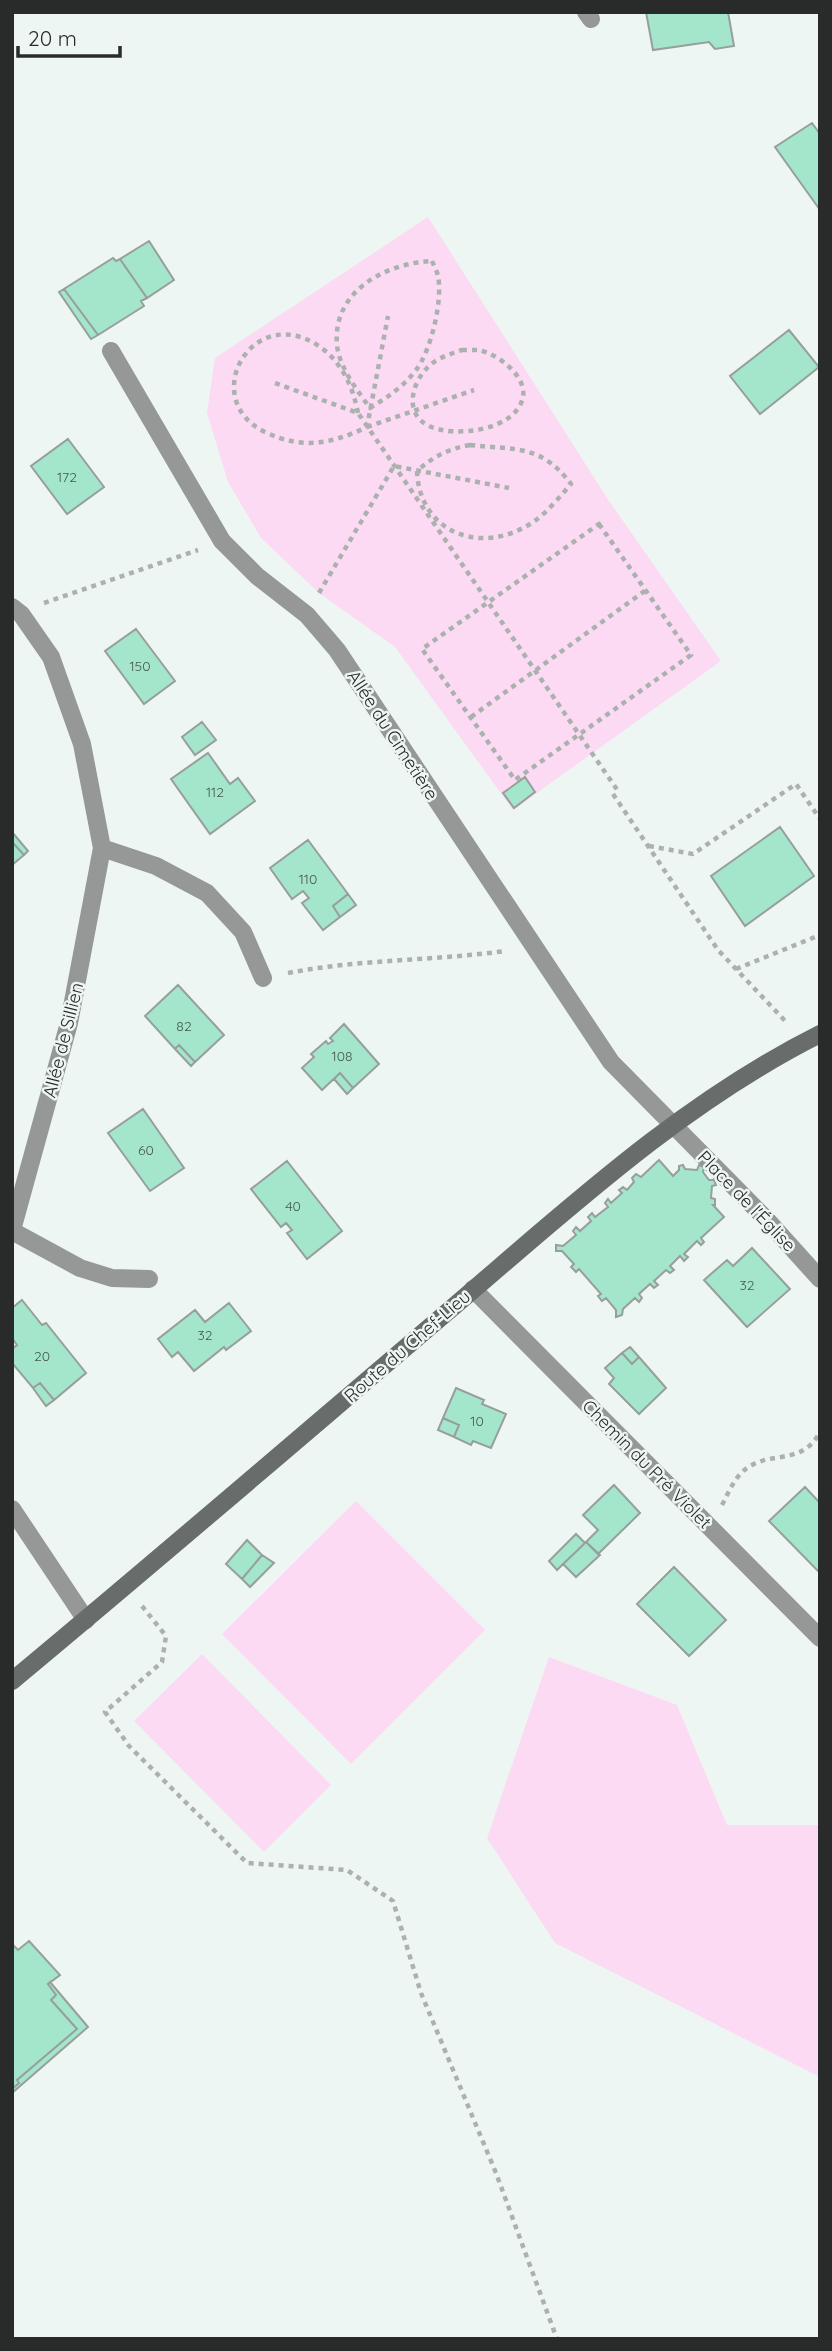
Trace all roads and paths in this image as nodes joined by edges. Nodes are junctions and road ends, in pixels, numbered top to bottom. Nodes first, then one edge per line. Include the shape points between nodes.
1 (388, 316) dead end
2 (111, 351) dead end
3 (275, 383) dead end
4 (474, 390) dead end
5 (370, 408) junction
6 (414, 411) junction
7 (358, 413) junction
8 (368, 427) junction
9 (394, 466) junction
10 (417, 471) junction
11 (509, 488) dead end
12 (222, 541) junction
13 (646, 590) junction
14 (487, 603) junction
15 (17, 611) edge
16 (307, 615) junction
17 (534, 671) junction
18 (471, 718) junction
19 (579, 735) junction
20 (820, 819) edge
21 (648, 846) junction
22 (102, 848) junction
23 (820, 935) edge
24 (534, 947) junction
25 (736, 969) junction
26 (263, 978) joint
27 (812, 1038) edge
28 (672, 1124) junction
29 (12, 1230) edge
30 (149, 1279) dead end
31 (820, 1279) edge
32 (473, 1289) junction
33 (820, 1432) edge
34 (12, 1509) edge
35 (710, 1527) junction
36 (126, 1586) junction
37 (86, 1620) junction
38 (820, 1638) edge
39 (12, 1681) edge
40 (557, 2339) edge

1 - 5 path
2 - 12 street, Allée du Cimetière
3 - 7 path
4 - 6 path
5 - 5 path via 337,347 345,304 360,286 379,274 396,266 432,261 438,293 426,352 407,380
5 - 8 path
6 - 6 path via 413,394 429,366 462,351 479,350 493,356 507,365 523,387 515,411 490,428 435,429 422,423
6 - 8 path
7 - 8 path
7 - 8 path via 353,388 340,367 312,341 296,334 275,334 258,342 244,354 236,373 233,394 241,413 254,427 276,438 323,443
8 - 9 path
9 - 10 path
9 - 14 path
9 - 16 path
10 - 10 path via 434,456 470,445 534,453 550,460 571,484 524,528 495,539 469,537 443,526 426,507 418,490
10 - 11 path
12 - 15 path
12 - 16 street, Allée du Cimetière
13 - 14 path via 599,524
13 - 17 path
13 - 19 path via 691,655
14 - 17 path
14 - 18 path via 422,649
15 - 22 street, Allée de Sillien via 51,657 82,744
16 - 24 street, Allée du Cimetière via 337,650
17 - 18 path
17 - 19 path
18 - 19 path via 515,780
19 - 21 path
20 - 21 path via 796,784 693,854
21 - 25 path via 718,950
22 - 26 street via 156,866 207,893 243,932
22 - 29 street, Allée de Sillien via 69,1023
23 - 25 path
24 - 26 path via 332,965
24 - 28 street, Allée du Cimetière via 611,1062
25 - 27 path
27 - 28 main road, Route du Chef-Lieu via 727,1086
28 - 31 street, Place de l'Église
28 - 32 main road, Route du Chef-Lieu
29 - 30 street, Allée de Sillien via 80,1268 112,1278
32 - 35 street, Chemin du Pré Violet
32 - 36 main road, Route du Chef-Lieu
33 - 35 path via 808,1448 753,1463 737,1476
34 - 37 street
35 - 38 street, Chemin du Pré Violet
36 - 37 main road, Route du Chef-Lieu
36 - 40 path via 166,1636 162,1662 105,1712 129,1746 247,1863 347,1870 393,1901 421,1993 496,2173
37 - 39 main road, Route du Chef-Lieu

